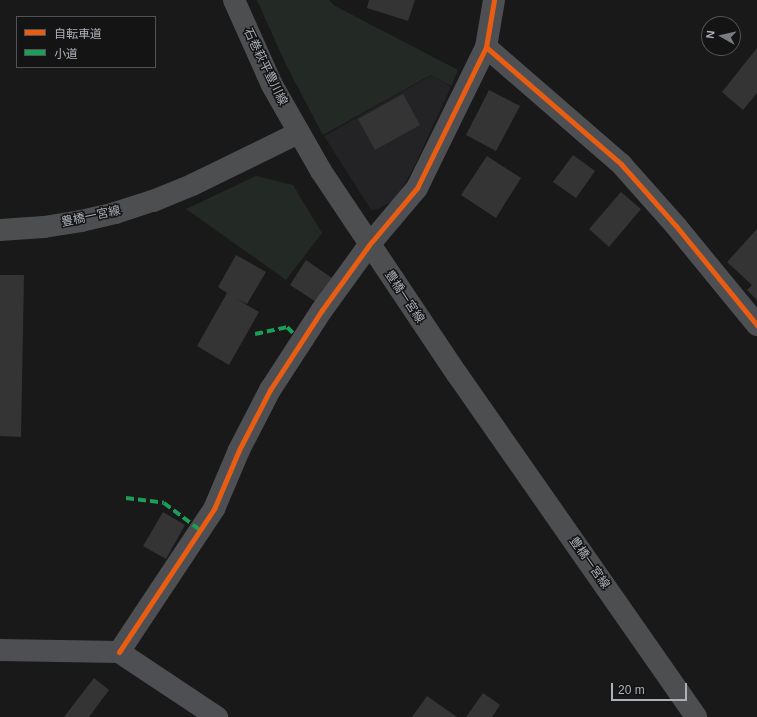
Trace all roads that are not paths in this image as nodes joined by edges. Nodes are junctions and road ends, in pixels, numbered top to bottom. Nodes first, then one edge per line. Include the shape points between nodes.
1 (234, 0) edge
2 (494, 0) edge
3 (486, 47) junction
4 (298, 133) junction
5 (0, 230) edge
6 (369, 245) junction
7 (757, 325) edge
8 (0, 650) edge
9 (118, 652) junction
10 (217, 717) edge
11 (696, 717) edge

1 - 4 main road, 石巻萩平豊川線 via 272,85
2 - 3 street
3 - 6 street via 417,188
3 - 7 street via 621,164 676,226
4 - 5 main road, 豊橋一宮線 via 192,185 147,203 81,221
4 - 6 main road, 豊橋一宮線
6 - 9 street via 322,310 270,390 239,450 214,509
6 - 11 main road, 豊橋一宮線
8 - 9 street
9 - 10 street

